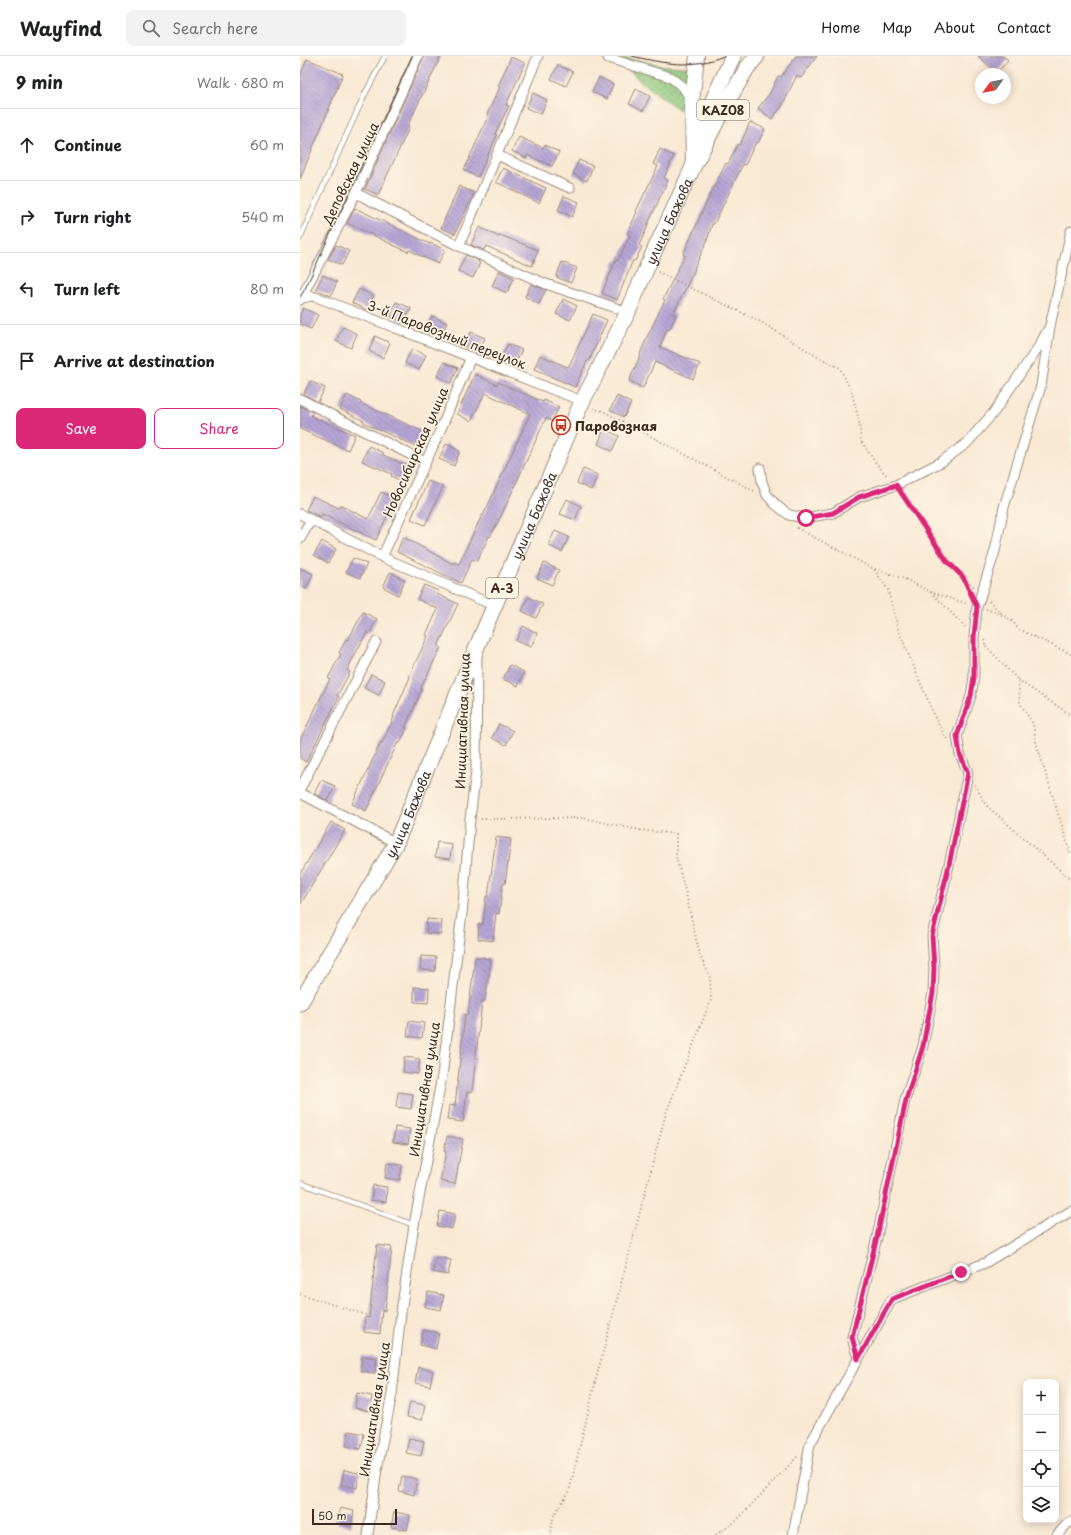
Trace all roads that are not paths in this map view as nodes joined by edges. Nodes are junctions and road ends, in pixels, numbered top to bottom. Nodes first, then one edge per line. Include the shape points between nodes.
1 (385, 56) edge
2 (418, 56) edge
3 (538, 56) edge
4 (697, 56) edge
5 (733, 56) edge
6 (757, 56) edge
7 (607, 57) edge
8 (692, 102) junction
9 (497, 155) junction
10 (693, 167) junction
11 (570, 188) dead end
12 (356, 193) junction
13 (1071, 231) edge
14 (300, 238) edge
15 (459, 246) junction
16 (301, 299) edge
17 (628, 312) junction
18 (1050, 326) junction
19 (471, 357) junction
20 (300, 399) edge
21 (581, 404) junction
22 (425, 462) junction
23 (760, 468) dead end
24 (300, 514) edge
25 (311, 520) junction
26 (300, 539) edge
27 (382, 557) junction
28 (495, 606) junction
29 (376, 642) dead end
30 (478, 644) junction
31 (300, 790) edge
32 (300, 793) edge
33 (396, 843) junction
34 (300, 1003) edge
35 (300, 1183) edge
36 (1071, 1211) edge
37 (414, 1225) junction
38 (858, 1359) junction
39 (1070, 1521) edge
40 (368, 1535) edge
41 (793, 1535) edge
42 (1057, 1535) edge

1 - 14 lane via 365,94
2 - 12 street, Деповская улица
3 - 9 street
4 - 8 main road, улица Бажова
5 - 10 highway, KAZ08 via 713,100
6 - 10 highway, KAZ08 via 722,111
7 - 8 street via 670,77 683,88
8 - 10 main road, улица Бажова
9 - 11 street
9 - 15 street
10 - 17 highway, улица Бажова / A-3
12 - 15 street
12 - 16 street, Деповская улица
13 - 18 street
15 - 17 street via 546,284
16 - 19 street, 3-й Паровозный переулок via 311,296 319,298
17 - 21 highway, улица Бажова / A-3
18 - 23 street via 998,405 967,443 941,462 896,485 859,497 833,513 806,518 789,515 776,505 762,482
18 - 38 street via 1041,386 977,607 974,677 971,696 957,736 960,754 968,773 932,936 933,993 923,1046 906,1100 877,1237 852,1337
19 - 21 street, 3-й Паровозный переулок
19 - 22 street, Новосибирская улица
20 - 22 street
21 - 28 highway, улица Бажова / A-3
22 - 27 street, Новосибирская улица
24 - 25 street
25 - 26 street
25 - 27 street
27 - 28 street
28 - 30 highway, улица Бажова / A-3
29 - 31 street
30 - 33 highway, улица Бажова / A-3
30 - 37 street, Инициативная улица via 476,771 463,905 442,1076
32 - 33 street
33 - 34 highway, улица Бажова / A-3
35 - 37 lane
36 - 38 street via 985,1263 892,1299
37 - 40 street, Инициативная улица via 392,1394 377,1469
38 - 41 street via 810,1444
39 - 42 street

